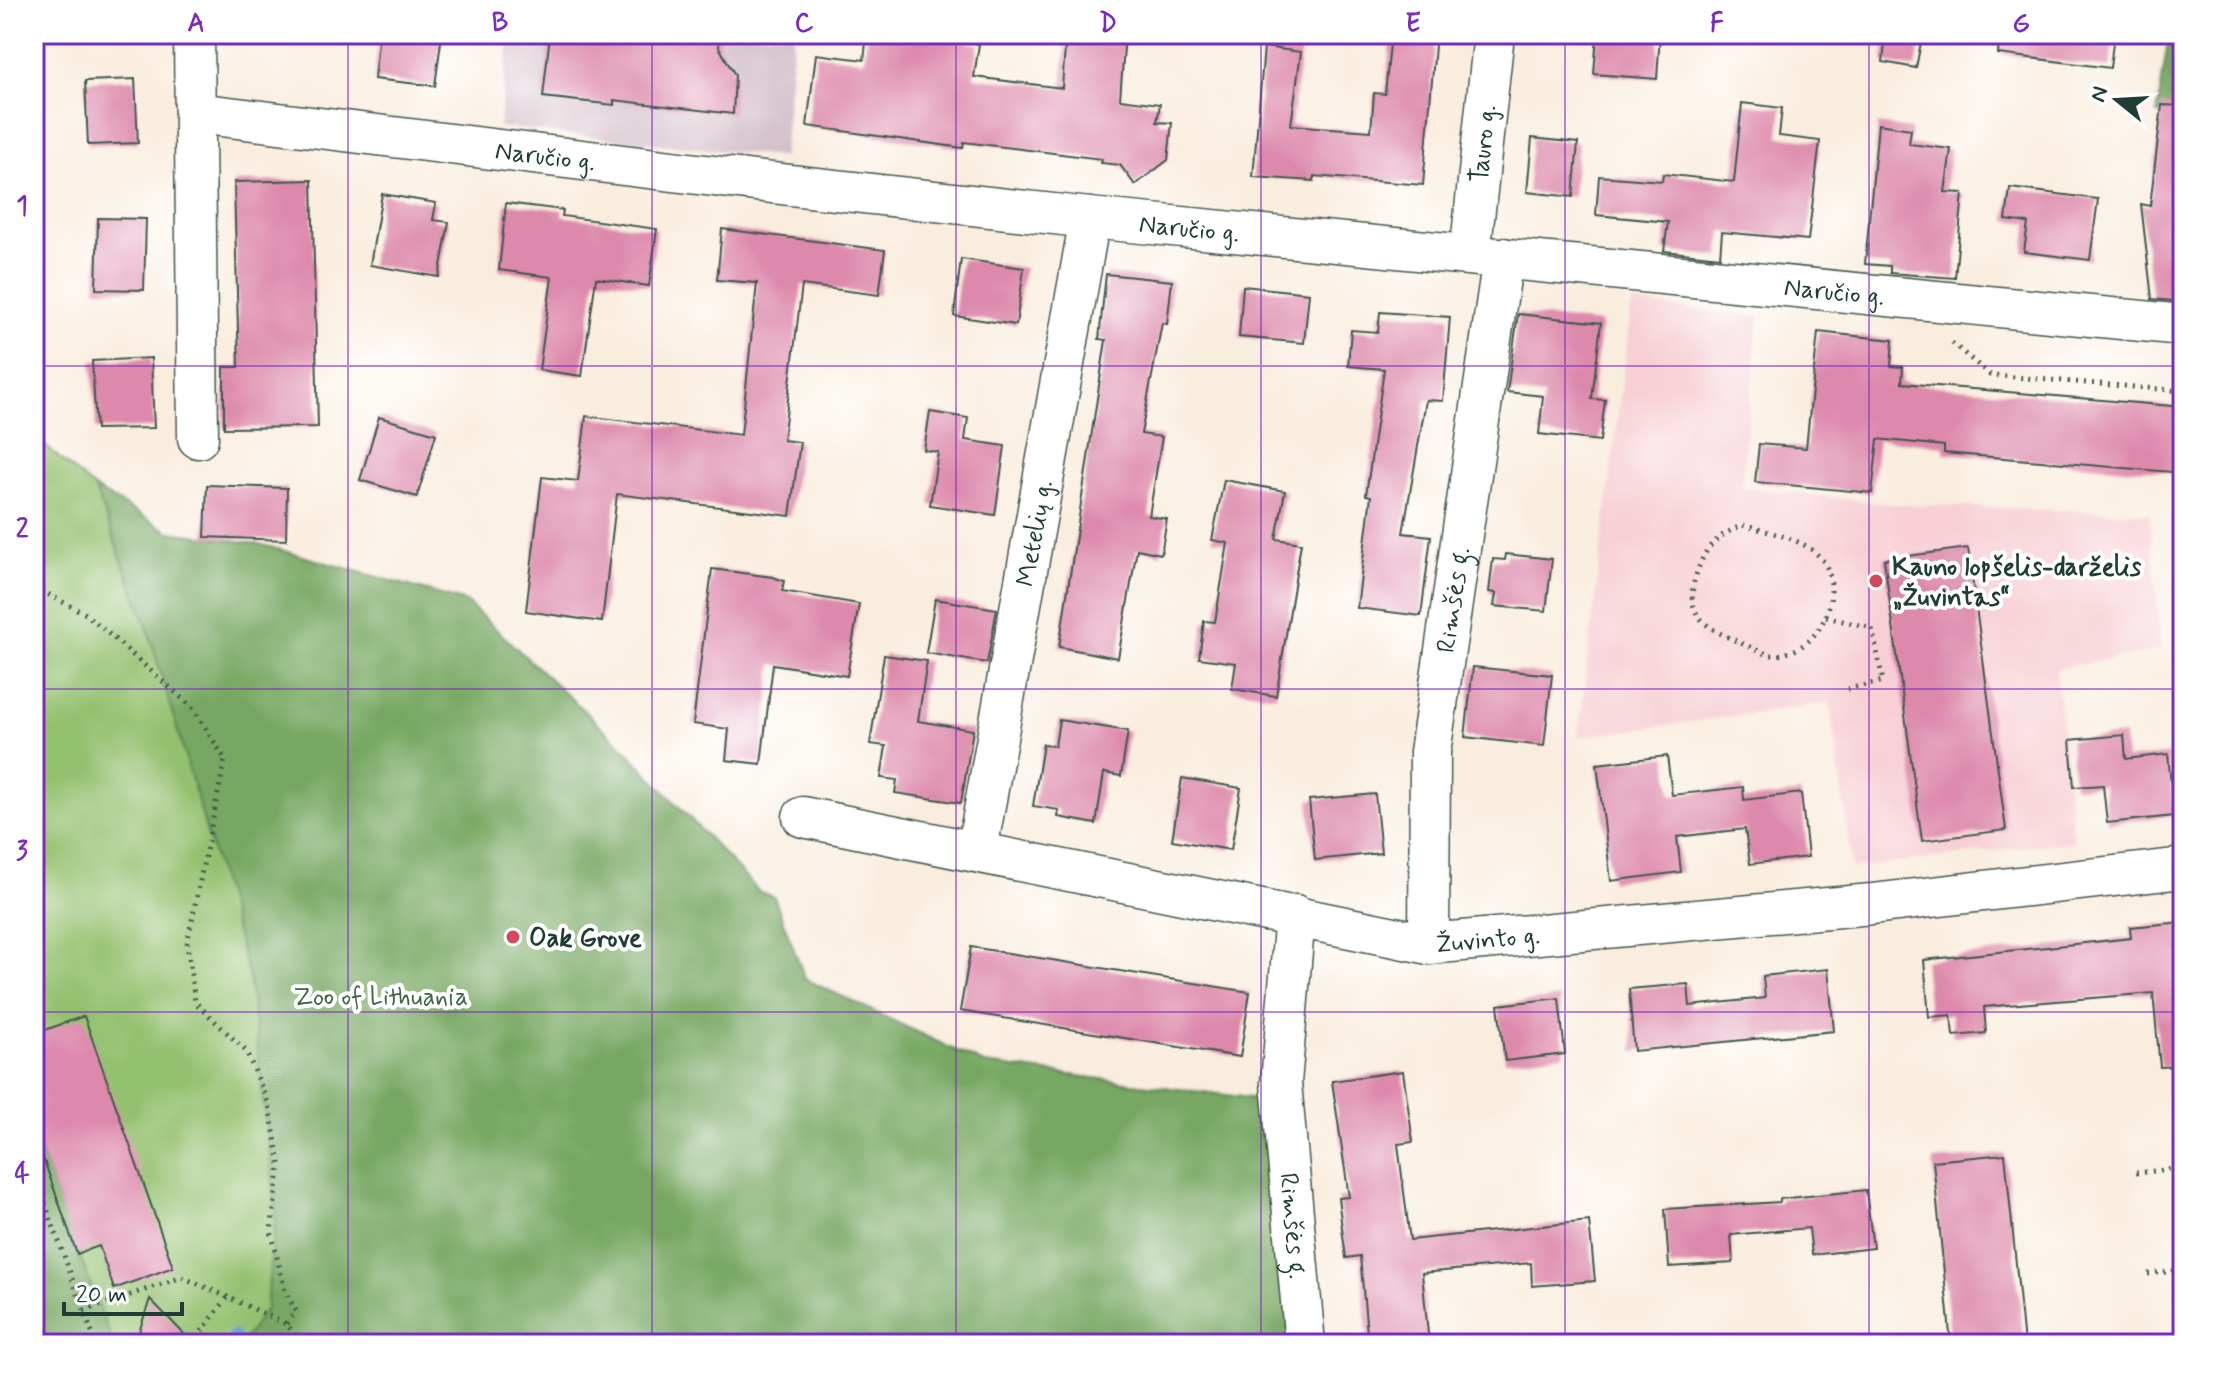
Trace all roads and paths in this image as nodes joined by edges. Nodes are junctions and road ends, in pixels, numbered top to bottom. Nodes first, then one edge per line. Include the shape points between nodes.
1 (194, 34) edge
2 (1494, 34) edge
3 (196, 113) junction
4 (1090, 218) junction
5 (1486, 256) junction
6 (2183, 325) edge
7 (1942, 335) dead end
8 (2183, 391) edge
9 (198, 438) dead end
10 (34, 587) edge
11 (1826, 617) junction
12 (1848, 689) dead end
13 (803, 817) dead end
14 (977, 850) junction
15 (2183, 868) edge
16 (1295, 915) junction
17 (1429, 944) junction
18 (2183, 1168) edge
19 (34, 1173) edge
20 (2136, 1173) dead end
21 (2183, 1270) edge
22 (2148, 1274) dead end
23 (228, 1297) junction
24 (84, 1311) junction
25 (286, 1324) junction
26 (96, 1344) edge
27 (192, 1344) edge
28 (303, 1344) edge
29 (1305, 1344) edge

1 - 3 street
2 - 5 street, Tauro g.
3 - 4 street, Naručio g.
3 - 9 street
4 - 5 street, Naručio g.
4 - 14 street, Metelių g.
5 - 6 street, Naručio g.
5 - 17 street, Rimšės g. via 1430,752
7 - 8 path via 1990,375
10 - 25 path via 86,614 192,707 225,759 187,944 195,1002 246,1051 269,1105 280,1164 271,1231 285,1291 296,1311
11 - 11 path via 1834,590 1825,560 1801,543 1743,525 1716,537 1700,562 1691,591 1695,612 1710,630 1771,655 1798,648 1818,633
11 - 12 path via 1872,628 1883,681
13 - 14 street, Žuvinto g.
14 - 16 street, Žuvinto g.
15 - 17 street, Žuvinto g. via 1872,904
16 - 17 street, Žuvinto g.
16 - 29 street, Rimšės g. via 1281,1083
18 - 20 path
19 - 24 path
21 - 22 path
23 - 24 path via 182,1277
23 - 25 path
23 - 27 path
24 - 26 path
25 - 28 path

